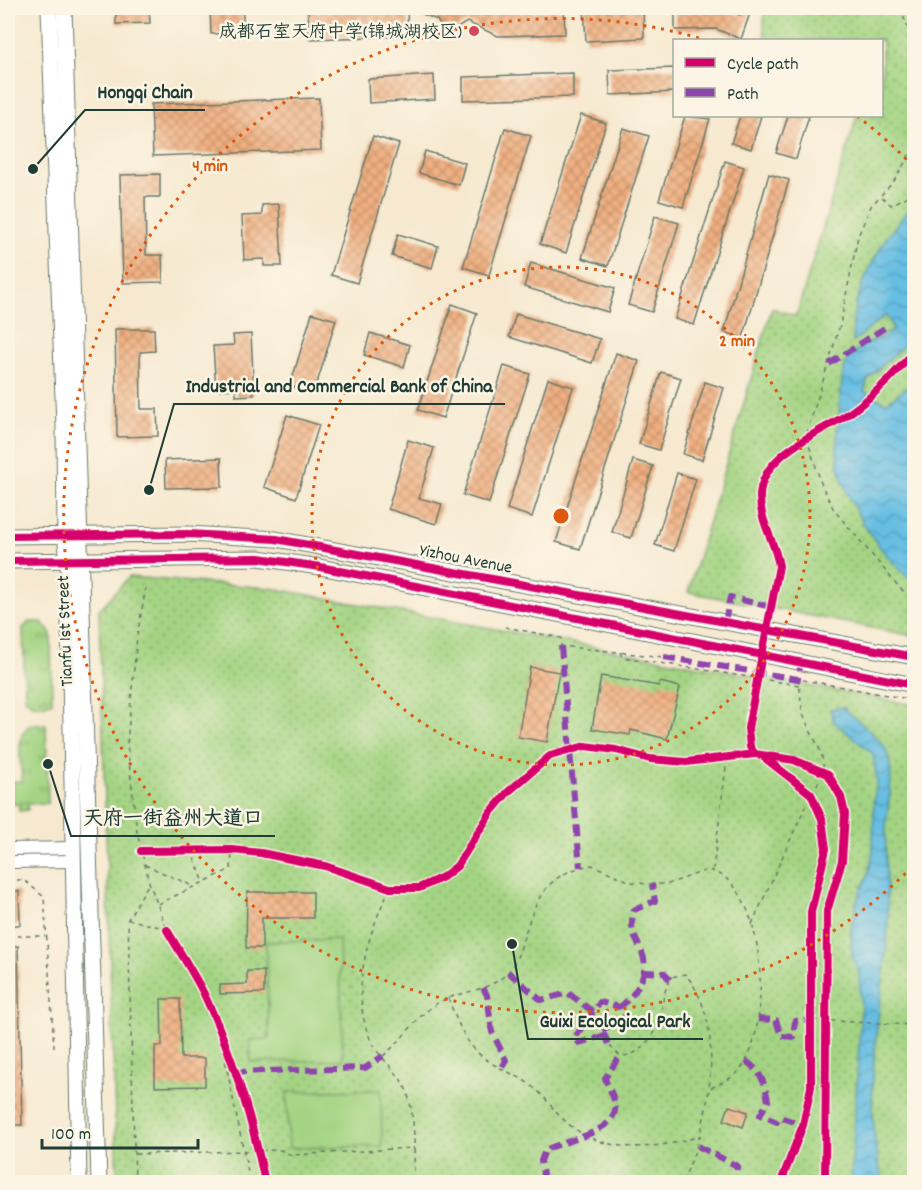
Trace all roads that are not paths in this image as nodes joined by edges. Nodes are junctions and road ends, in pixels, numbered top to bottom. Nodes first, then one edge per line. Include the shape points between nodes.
1 (49, 8) edge
2 (64, 8) edge
3 (72, 535) junction
4 (8, 536) edge
5 (75, 560) junction
6 (8, 561) edge
7 (915, 657) edge
8 (915, 684) edge
9 (8, 849) edge
10 (74, 855) junction
11 (8, 862) edge
12 (79, 1182) edge
13 (99, 1182) edge

1 - 3 main road, Tianfu 1st Street via 64,427
2 - 3 main road, Tianfu 1st Street
3 - 4 main road, Yizhou Avenue
3 - 5 main road, Tianfu 1st Street
3 - 7 main road, Yizhou Avenue via 276,538
5 - 6 main road, Yizhou Avenue
5 - 8 main road, Yizhou Avenue via 259,558 320,567
5 - 10 main road, Tianfu 1st Street
5 - 13 main road, Tianfu 1st Street
9 - 10 street
10 - 11 street
10 - 12 main road, Tianfu 1st Street

